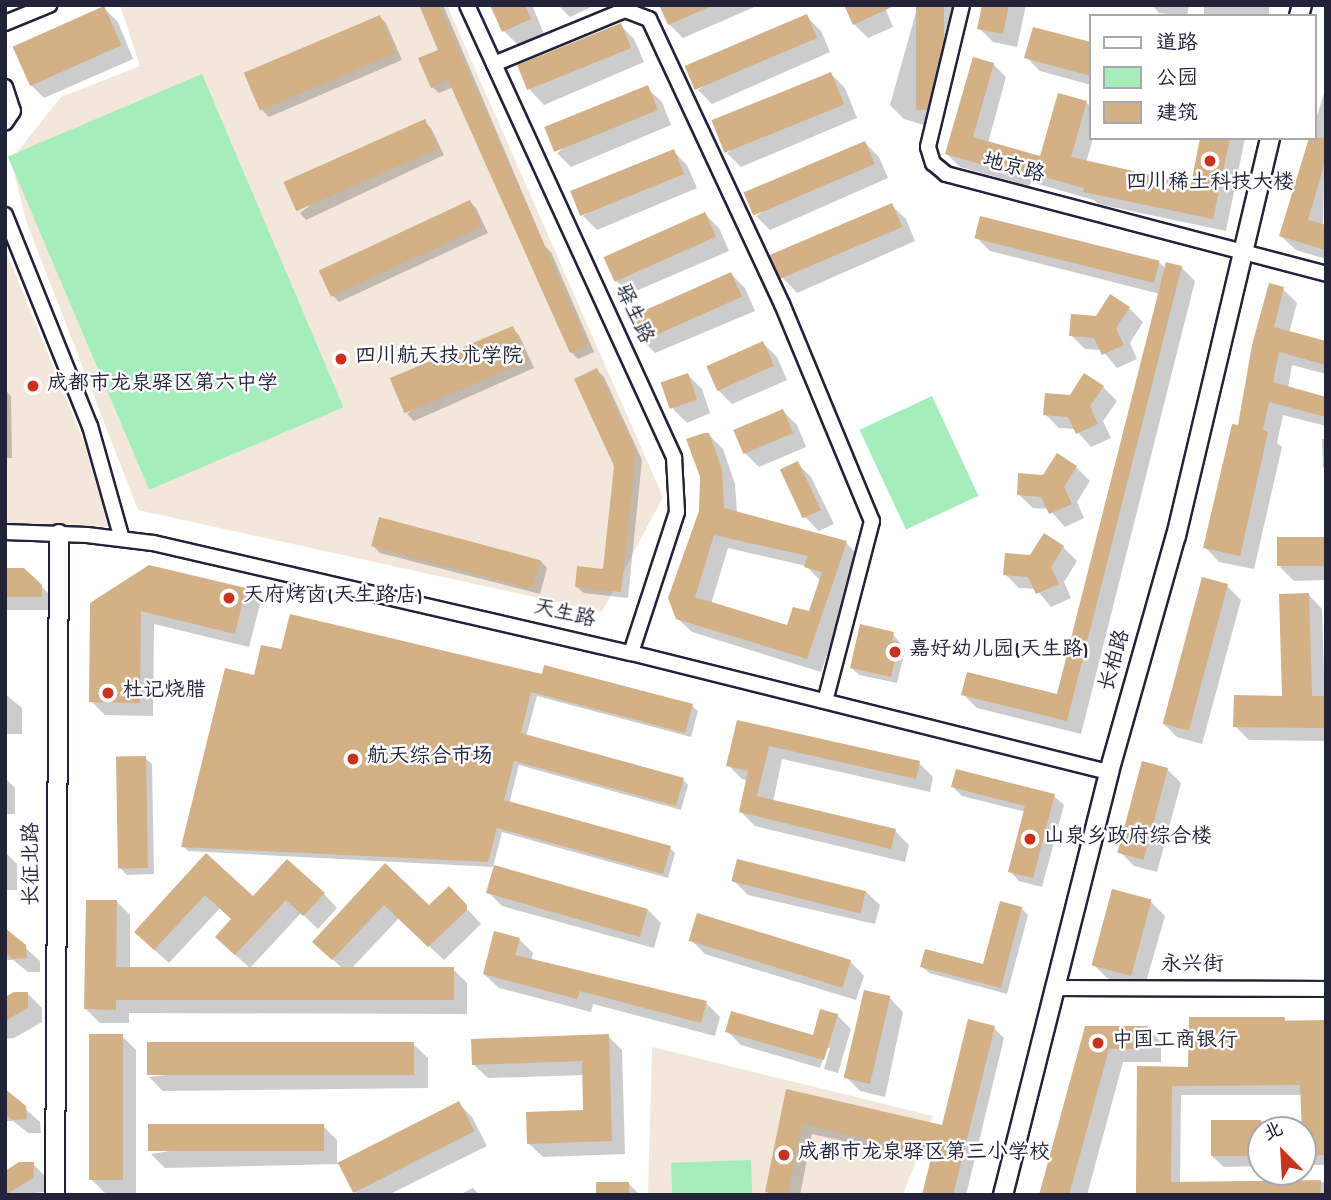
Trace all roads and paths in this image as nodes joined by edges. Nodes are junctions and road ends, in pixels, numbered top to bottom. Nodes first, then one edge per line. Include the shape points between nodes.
1 (49, 5) edge
2 (467, 5) edge
3 (962, 5) edge
4 (5, 23) edge
5 (494, 64) junction
6 (5, 88) edge
7 (5, 123) edge
8 (1270, 140) edge
9 (5, 215) edge
10 (9, 238) edge
11 (1243, 253) junction
12 (1326, 274) edge
13 (5, 532) edge
14 (59, 534) junction
15 (122, 539) junction
16 (631, 653) junction
17 (825, 701) junction
18 (1109, 772) junction
19 (1057, 988) junction
20 (1326, 989) edge
21 (55, 1195) edge
22 (1003, 1195) edge

1 - 4 street
2 - 5 street, 驿生路
3 - 11 street, 地京路 via 928,147 933,163 946,174
5 - 16 street, 驿生路 via 674,458 677,512
5 - 17 street via 625,10 649,19 782,304 872,521
6 - 7 street via 13,111
8 - 11 street, 长柏路
9 - 10 street
10 - 15 street via 90,426
11 - 12 street, 地京路
11 - 18 street, 长柏路 via 1176,536
13 - 14 street, 天生路
14 - 15 street, 天生路
14 - 21 street, 长征北路
15 - 16 street, 天生路
16 - 17 street, 天生路
17 - 18 street, 天生路
18 - 19 street, 长柏路
19 - 20 street, 永兴街
19 - 22 street, 长柏路

